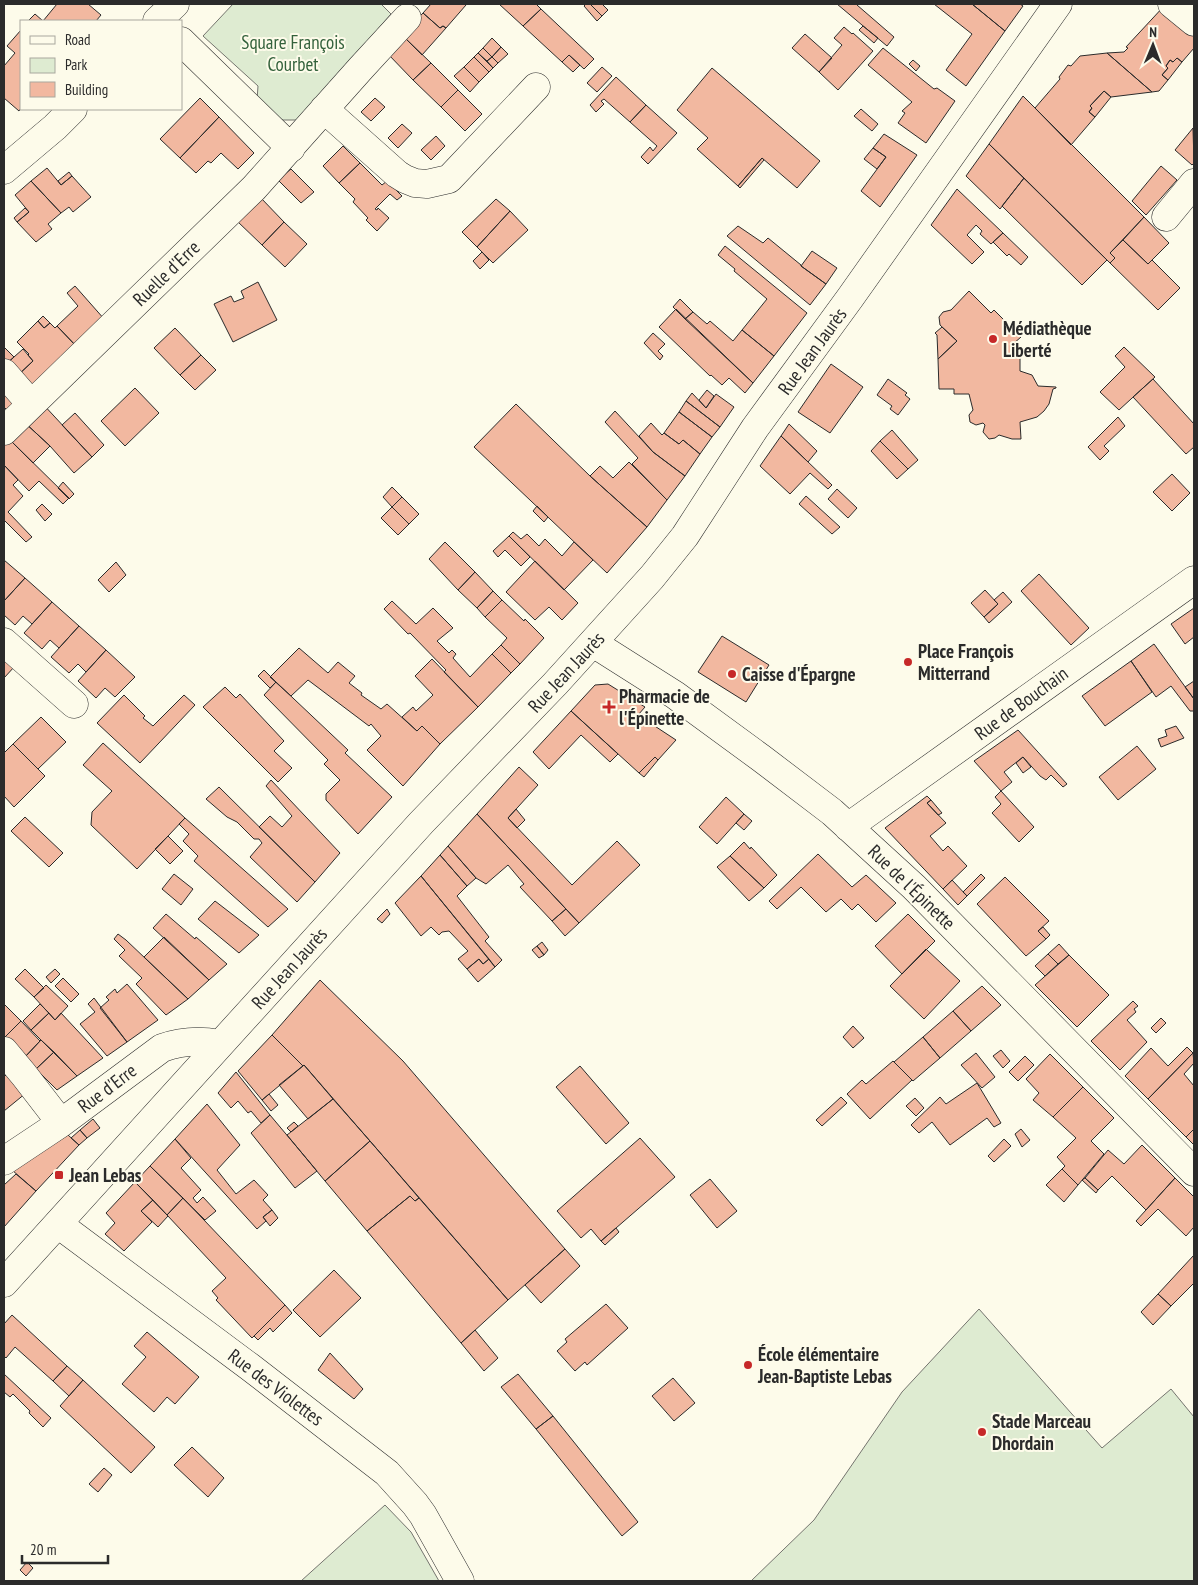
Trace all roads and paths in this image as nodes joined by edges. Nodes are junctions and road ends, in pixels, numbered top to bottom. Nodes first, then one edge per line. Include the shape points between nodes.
1 (1058, 4) edge
2 (1172, 4) edge
3 (407, 18) dead end
4 (1194, 22) edge
5 (182, 42) edge
6 (536, 87) dead end
7 (324, 109) junction
8 (72, 110) edge
9 (292, 148) junction
10 (4, 170) edge
11 (1194, 183) edge
12 (1166, 217) dead end
13 (4, 373) edge
14 (31, 404) junction
15 (4, 431) edge
16 (1194, 580) edge
17 (4, 642) edge
18 (593, 643) junction
19 (74, 704) dead end
20 (848, 827) junction
21 (219, 1044) junction
22 (4, 1051) edge
23 (61, 1123) junction
24 (4, 1161) edge
25 (1194, 1172) edge
26 (58, 1224) junction
27 (4, 1283) edge
28 (460, 1581) edge

1 - 18 street, Rue Jean Jaurès via 756,428 685,536
2 - 4 street
3 - 7 street, Ruelle d'Erre
5 - 9 street
6 - 7 street via 449,179 427,184 415,183 397,174
7 - 9 street, Ruelle d'Erre
8 - 10 street
9 - 14 street, Ruelle d'Erre
11 - 12 street
13 - 14 street
14 - 15 street, Ruelle d'Erre
16 - 20 street, Rue de Bouchain
17 - 19 street
18 - 20 street, Rue de l'Épinette via 692,707
18 - 21 street, Rue Jean Jaurès via 421,823
20 - 25 street, Rue de l'Épinette via 914,887
21 - 23 street, Rue d'Erre via 191,1041 162,1048
21 - 26 street, Rue Jean Jaurès
22 - 23 street
23 - 24 street, Rue d'Erre
26 - 27 street, Rue Jean Jaurès
26 - 28 street, Rue des Violettes via 376,1464 423,1515

